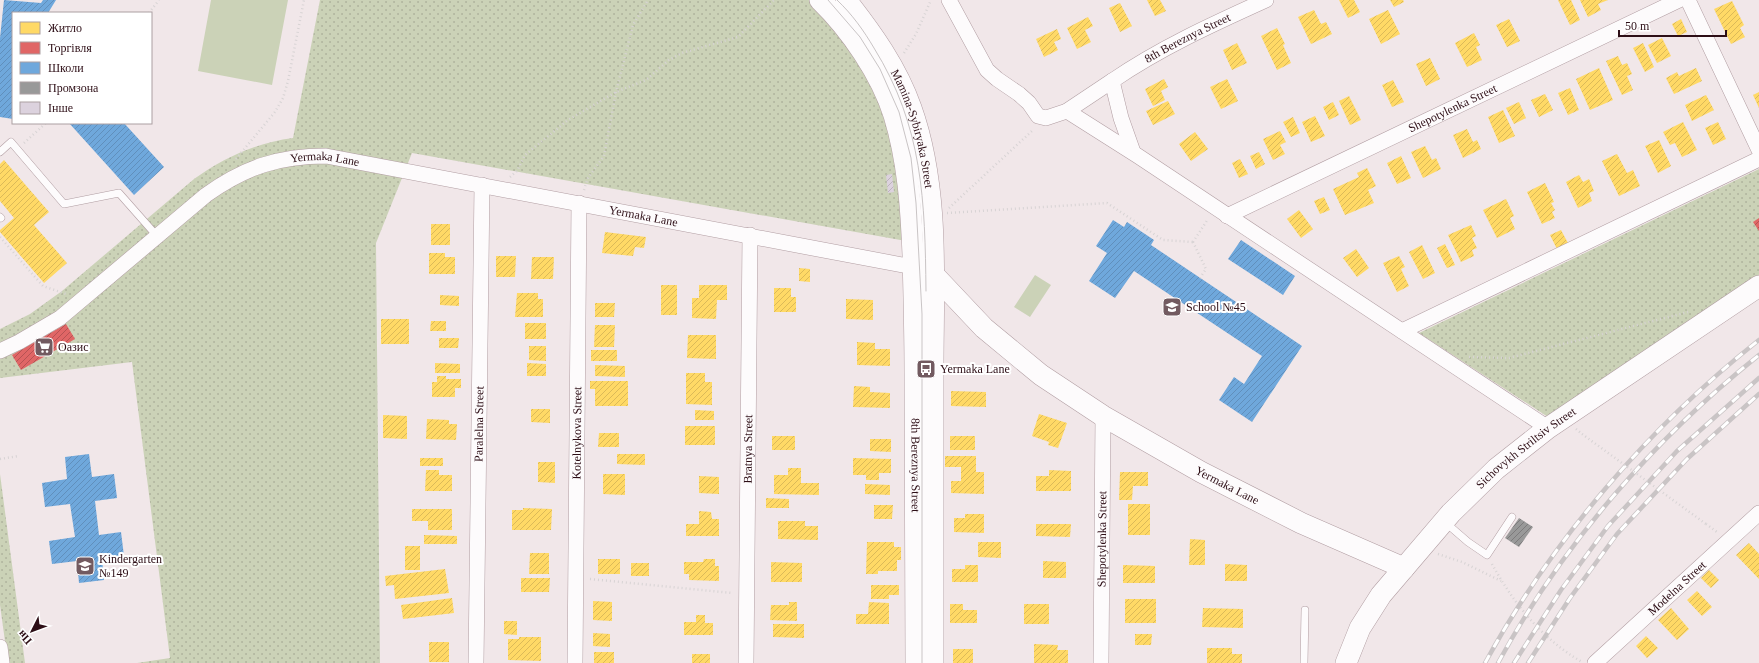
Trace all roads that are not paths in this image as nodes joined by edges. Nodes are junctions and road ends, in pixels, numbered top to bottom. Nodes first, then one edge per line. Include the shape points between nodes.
1 (820, 0) edge
2 (846, 0) edge
3 (949, 0) edge
4 (1266, 0) edge
5 (1679, 0) edge
6 (1688, 0) edge
7 (1112, 81) junction
8 (1067, 111) junction
9 (1759, 150) edge
10 (0, 152) edge
11 (1132, 152) junction
12 (1759, 159) edge
13 (482, 185) junction
14 (580, 194) junction
15 (1221, 212) junction
16 (750, 235) junction
17 (157, 236) junction
18 (913, 267) junction
19 (933, 274) junction
20 (1759, 286) edge
21 (1402, 331) junction
22 (0, 351) edge
23 (1103, 416) junction
24 (1548, 428) junction
25 (1759, 513) edge
26 (1512, 518) dead end
27 (1444, 521) junction
28 (1404, 568) junction
29 (1305, 610) dead end
30 (0, 647) edge
31 (2, 663) edge
32 (476, 663) edge
33 (575, 663) edge
34 (746, 663) edge
35 (916, 663) edge
36 (933, 663) edge
37 (1101, 663) edge
38 (1304, 663) edge
39 (1346, 663) edge
40 (1595, 663) edge

1 - 18 main road, Mamina-Sybiryaka Street via 855,40 875,72 894,114 910,187
2 - 19 main road, Mamina-Sybiryaka Street via 870,30 891,63 911,108 924,155 930,203
3 - 8 street, 8th Bereznya Street via 987,70 1029,103 1038,116 1046,118
4 - 7 street, 8th Bereznya Street via 1210,25
5 - 15 street, Shepotylenka Street
6 - 9 street
7 - 8 street, 8th Bereznya Street
7 - 11 street
8 - 11 street
10 - 17 lane via 11,142 64,204 119,193
11 - 15 street
12 - 21 street
13 - 14 street, Yermaka Lane via 500,182
13 - 17 street, Yermaka Lane via 326,156 283,159 262,164 224,182
13 - 32 street, Paralelna Street
14 - 16 street, Yermaka Lane
14 - 33 street, Kotelnykova Street
15 - 21 street
16 - 18 street, Yermaka Lane
16 - 34 street, Bratnya Street
17 - 22 street, Yermaka Lane via 60,318
18 - 19 main road, Yermaka Lane
18 - 35 main road, 8th Bereznya Street
19 - 23 main road, Yermaka Lane via 990,333 1041,375
19 - 36 main road, 8th Bereznya Street
20 - 24 main road, Sichovykh Striltsiv Street
21 - 24 street
23 - 28 main road, Yermaka Lane via 1200,472 1301,523
23 - 37 street, Shepotylenka Street
24 - 27 main road, Sichovykh Striltsiv Street via 1496,469
25 - 40 street, Modelna Street
26 - 27 lane via 1488,554 1468,542
27 - 28 main road, Sichovykh Striltsiv Street
28 - 39 main road, Sichovykh Striltsiv Street via 1381,595 1364,622
29 - 38 lane
30 - 31 street

